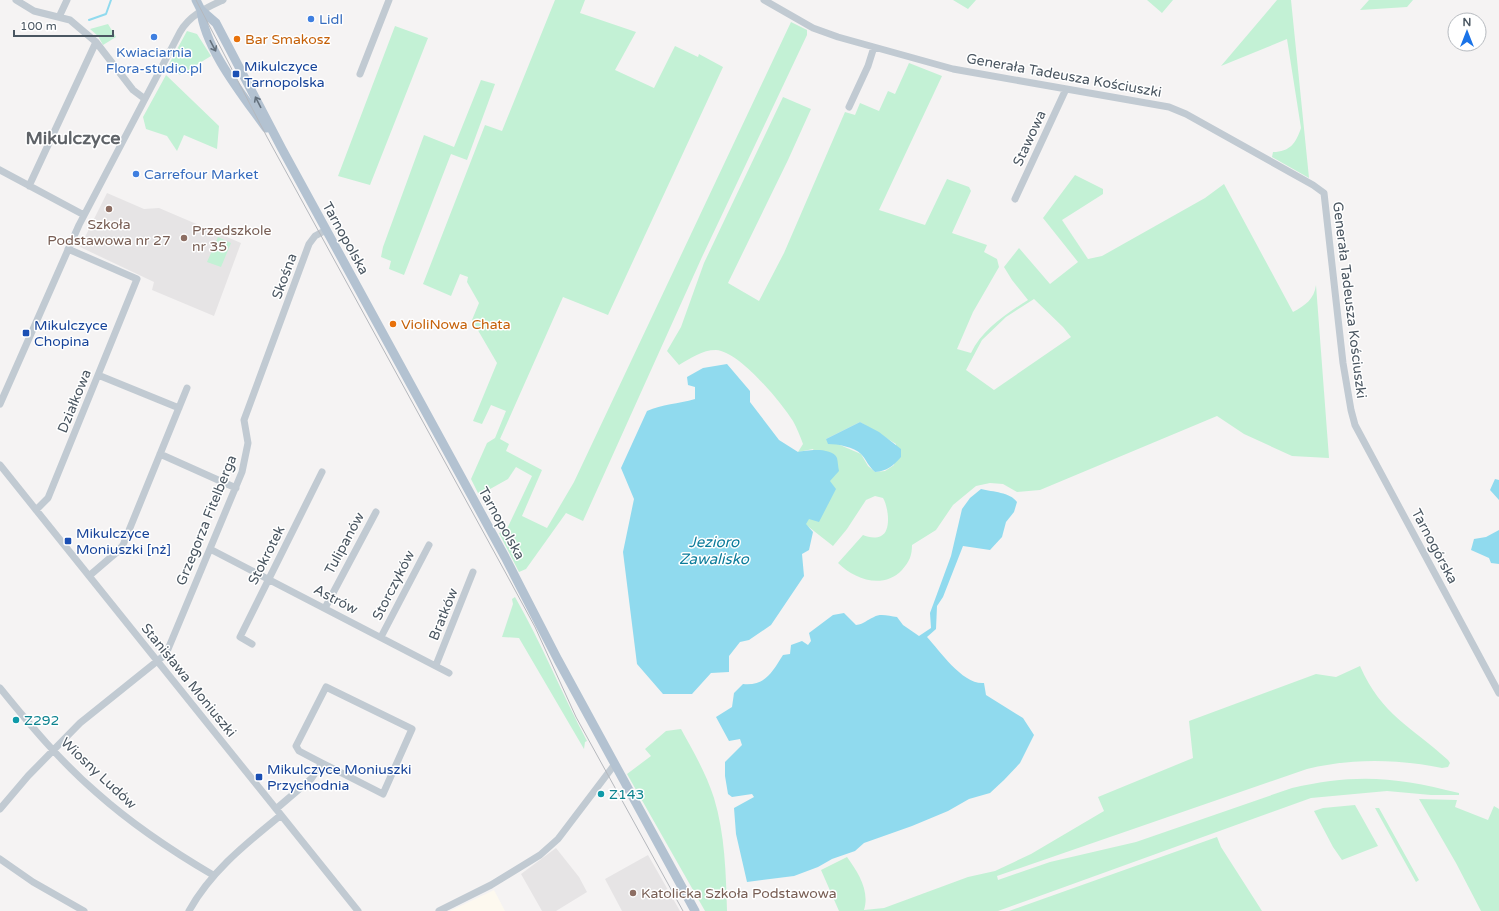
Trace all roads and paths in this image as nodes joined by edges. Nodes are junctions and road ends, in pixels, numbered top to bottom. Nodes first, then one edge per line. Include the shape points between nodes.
1 (16, 0) edge
2 (67, 0) edge
3 (196, 0) edge
4 (223, 0) edge
5 (389, 0) edge
6 (764, 0) edge
7 (202, 10) junction
8 (58, 16) junction
9 (96, 42) junction
10 (874, 47) junction
11 (360, 74) dead end
12 (1066, 89) junction
13 (145, 98) junction
14 (850, 107) dead end
15 (282, 149) junction
16 (0, 170) edge
17 (29, 186) junction
18 (1015, 199) dead end
19 (84, 215) junction
20 (326, 230) junction
21 (68, 249) junction
22 (276, 339) joint
23 (98, 375) junction
24 (187, 388) dead end
25 (0, 404) edge
26 (179, 408) junction
27 (1351, 410) joint
28 (160, 454) junction
29 (0, 465) edge
30 (322, 472) dead end
31 (236, 488) junction
32 (36, 510) junction
33 (376, 512) dead end
34 (429, 545) dead end
35 (210, 549) junction
36 (473, 572) dead end
37 (89, 576) junction
38 (269, 578) junction
39 (325, 608) junction
40 (381, 637) junction
41 (252, 644) dead end
42 (158, 661) junction
43 (436, 665) junction
44 (449, 673) dead end
45 (0, 688) edge
46 (1499, 693) edge
47 (53, 749) junction
48 (322, 763) junction
49 (615, 764) junction
50 (0, 809) edge
51 (276, 809) junction
52 (282, 815) junction
53 (0, 859) edge
54 (213, 875) junction
55 (84, 911) edge
56 (189, 911) edge
57 (358, 911) edge
58 (439, 911) edge
59 (695, 911) edge

1 - 8 street via 34,11
2 - 8 street
3 - 7 main road, Tarnopolska
4 - 7 street
5 - 11 street
6 - 10 street, Generała Tadeusza Kościuszki via 813,28
7 - 13 street via 182,28
15 -> 7 main road, Tarnopolska via 216,23
7 -> 15 main road, Tarnopolska via 204,29 230,76
8 - 9 street via 70,20
9 - 13 street via 133,90
9 - 17 street
10 - 12 street, Generała Tadeusza Kościuszki via 952,69
10 - 14 street
12 - 18 street, Stawowa
12 - 27 street, Generała Tadeusza Kościuszki via 1169,106 1300,178 1324,194 1343,363
13 - 19 street
15 - 20 main road, Tarnopolska
16 - 17 street
17 - 19 street
19 - 21 street
20 - 22 street, Skośna via 315,236 309,244
20 - 49 main road, Tarnopolska
21 - 23 street, Działkowa via 137,279
21 - 25 street
22 - 31 street, Grzegorza Fitelberga via 244,420 248,447
23 - 26 street
23 - 32 street, Działkowa via 48,498
24 - 26 street
26 - 28 street
27 - 46 street, Tarnogórska via 1362,440
28 - 31 street
28 - 37 street via 121,548
29 - 32 street, Stanisława Moniuszki
30 - 38 street, Stokrotek
31 - 35 street, Grzegorza Fitelberga
32 - 37 street, Stanisława Moniuszki
33 - 39 street, Tulipanów
34 - 40 street, Storczyków
35 - 38 street, Astrów
35 - 42 street, Grzegorza Fitelberga via 167,651
36 - 43 street, Bratków
37 - 42 street, Stanisława Moniuszki
38 - 39 street, Astrów
38 - 41 street, Stokrotek via 240,637
39 - 40 street, Astrów
40 - 43 street, Astrów
42 - 47 street, Grzegorza Fitelberga via 109,698
42 - 51 street, Stanisława Moniuszki
43 - 44 street, Astrów
45 - 47 street, Wiosny Ludów
47 - 50 street, Grzegorza Fitelberga
47 - 54 street, Wiosny Ludów via 97,793 125,816 181,856
48 - 48 street via 299,751 296,746 326,687 412,729 383,794
48 - 51 street via 312,779
49 - 58 street via 558,839 540,855 496,883
49 - 59 main road, Tarnopolska
51 - 52 street, Stanisława Moniuszki
52 - 54 street via 235,853
52 - 57 street, Stanisława Moniuszki
53 - 55 street via 33,882
54 - 56 street

